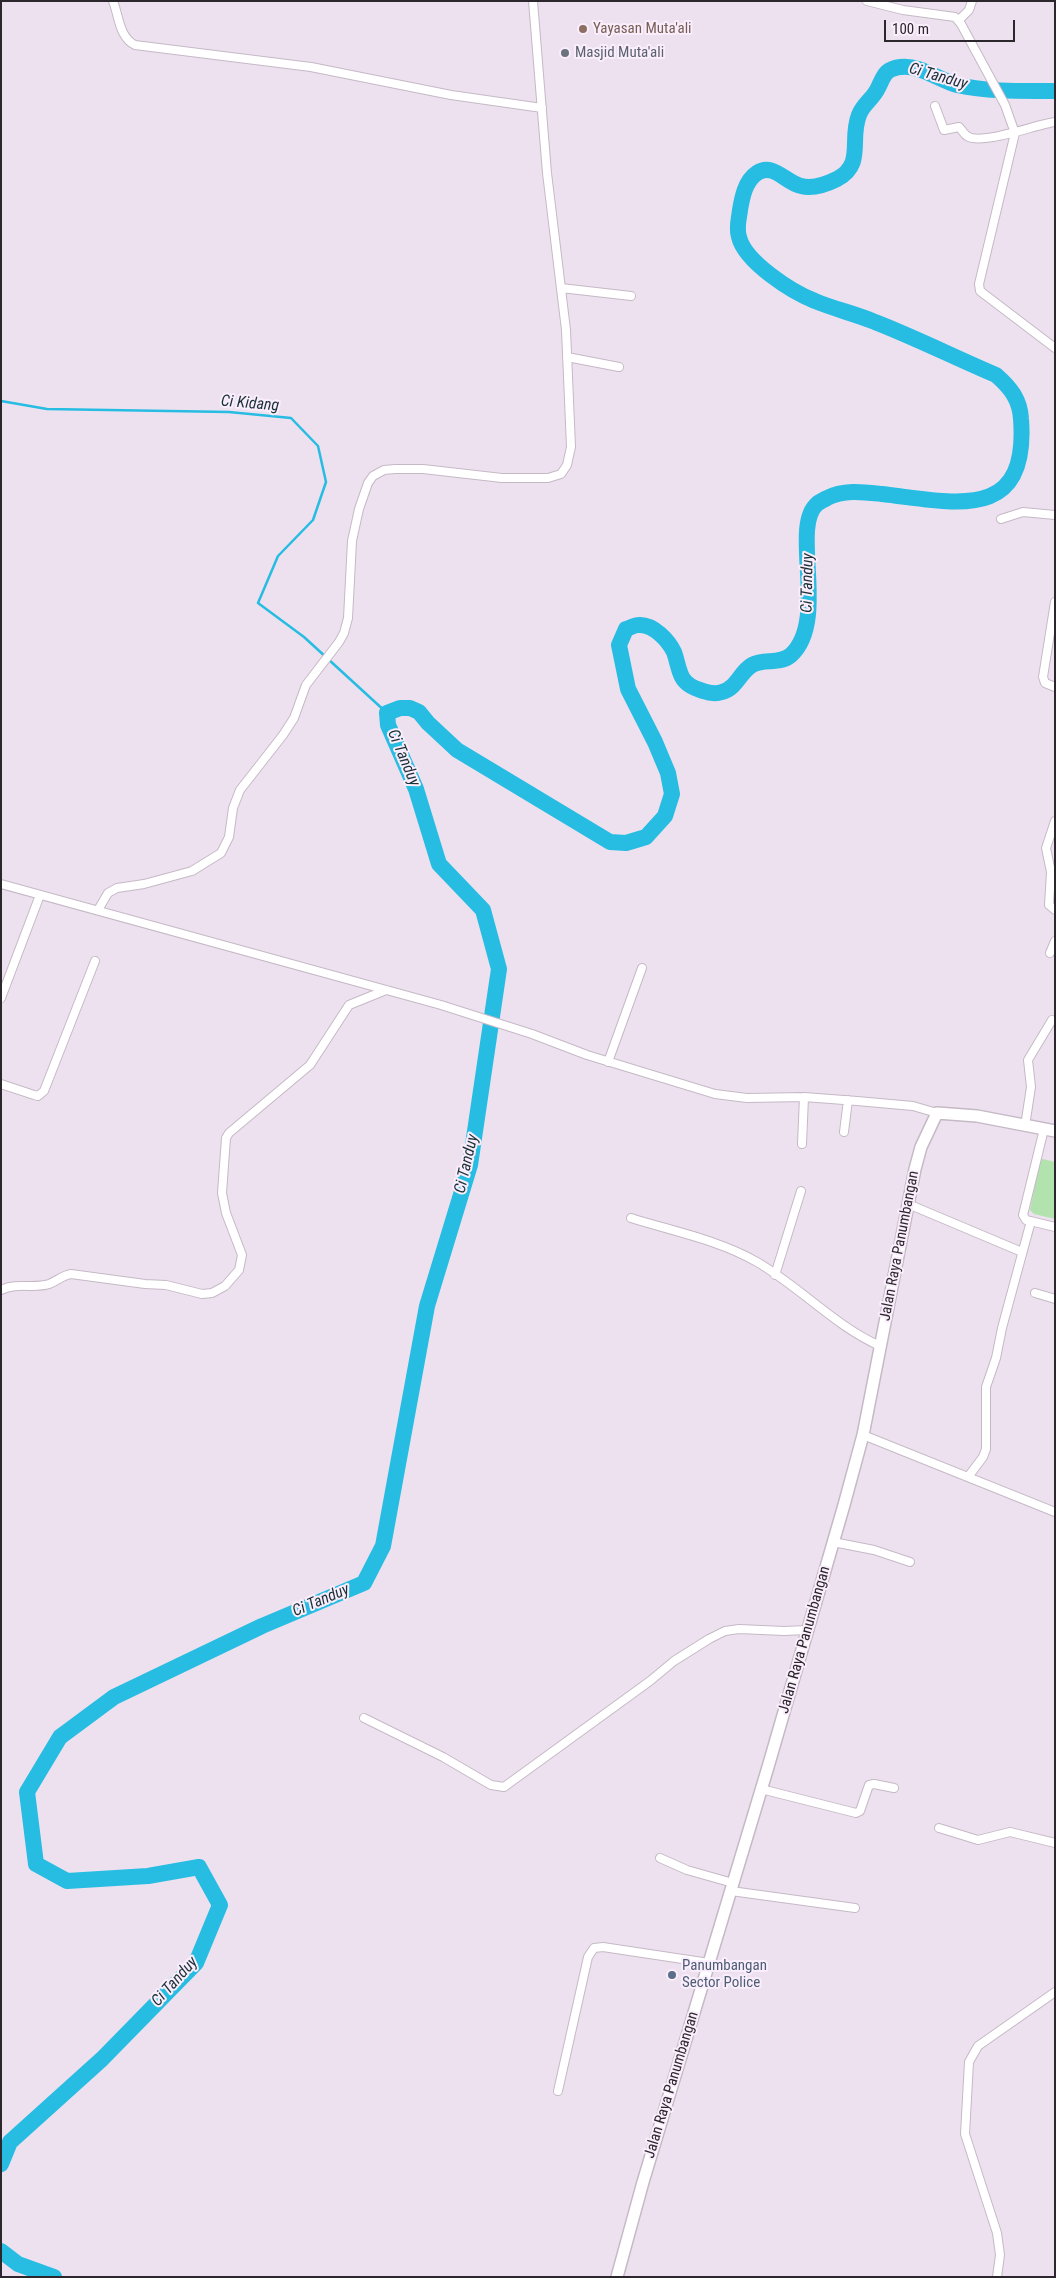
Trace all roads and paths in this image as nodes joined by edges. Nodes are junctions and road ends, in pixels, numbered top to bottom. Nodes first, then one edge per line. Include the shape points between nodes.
1 (113, 1) edge
2 (532, 1) edge
3 (867, 1) edge
4 (907, 1) edge
5 (972, 1) edge
6 (906, 10) junction
7 (959, 20) junction
8 (935, 106) dead end
9 (542, 108) junction
10 (1055, 122) edge
11 (1015, 133) junction
12 (561, 288) junction
13 (631, 296) dead end
14 (1055, 348) edge
15 (567, 357) junction
16 (619, 367) dead end
17 (1055, 515) edge
18 (1001, 519) dead end
19 (1055, 602) edge
20 (1055, 687) edge
21 (1055, 821) edge
22 (1, 884) edge
23 (40, 895) junction
24 (98, 910) junction
25 (1055, 910) edge
26 (1055, 941) edge
27 (1050, 953) dead end
28 (95, 961) dead end
29 (642, 968) dead end
30 (386, 990) junction
31 (1, 998) edge
32 (1052, 1020) dead end
33 (608, 1062) junction
34 (1, 1084) edge
35 (804, 1097) junction
36 (848, 1100) junction
37 (937, 1112) junction
38 (1026, 1126) junction
39 (1049, 1130) edge
40 (844, 1132) dead end
41 (802, 1144) dead end
42 (800, 1191) dead end
43 (908, 1204) junction
44 (630, 1218) dead end
45 (1031, 1222) junction
46 (1055, 1227) edge
47 (1022, 1252) junction
48 (776, 1275) junction
49 (1, 1290) edge
50 (1035, 1293) dead end
51 (1055, 1298) edge
52 (880, 1346) junction
53 (863, 1435) junction
54 (968, 1477) junction
55 (1055, 1512) edge
56 (833, 1542) junction
57 (910, 1562) dead end
58 (807, 1630) junction
59 (364, 1718) dead end
60 (894, 1788) dead end
61 (761, 1789) junction
62 (939, 1828) dead end
63 (1055, 1843) edge
64 (660, 1858) dead end
65 (732, 1887) junction
66 (854, 1908) dead end
67 (709, 1963) junction
68 (1055, 1992) edge
69 (558, 2091) dead end
70 (617, 2277) edge
71 (997, 2277) edge

1 - 9 street via 124,35 135,45 312,67 451,95
2 - 9 street
3 - 6 street
4 - 6 street
5 - 7 street via 969,10
6 - 7 street
7 - 11 street via 1005,105
8 - 11 street via 944,130 959,127 967,136 976,139
9 - 12 street
10 - 11 street
11 - 14 street via 979,288 985,296
12 - 13 street
12 - 15 street
15 - 16 street
15 - 24 street via 571,447 567,465 557,477 502,478 405,469 384,470 373,476 359,509 354,533 348,618 339,642 303,691 294,718 274,749 237,796 229,837 221,854 192,871 117,888 108,893
17 - 18 street via 1023,512
19 - 20 street via 1043,677 1045,683
21 - 25 street via 1046,852 1051,872 1049,906
22 - 23 street
23 - 24 street
23 - 31 street
24 - 30 street
26 - 27 street
28 - 34 street via 41,1094 34,1095
29 - 33 street
30 - 33 street via 532,1034
30 - 49 street via 349,1005 310,1064 226,1138 222,1193 226,1213 241,1249 242,1262 236,1274 219,1290 202,1294 166,1285 72,1274 48,1284
32 - 38 street via 1028,1060 1031,1087
33 - 35 street via 729,1097
35 - 36 street
35 - 41 street
36 - 37 street via 913,1106
36 - 40 street
37 - 38 main road
37 - 43 main road, Jalan Raya Panumbangan via 921,1147
38 - 39 main road
39 - 45 street via 1023,1215
42 - 48 street
43 - 47 street
43 - 52 main road, Jalan Raya Panumbangan
44 - 48 street via 722,1247
45 - 46 street
45 - 47 street
47 - 54 street via 986,1388 986,1449
48 - 52 street via 848,1328
50 - 51 street
52 - 53 main road, Jalan Raya Panumbangan
53 - 54 street
53 - 56 main road, Jalan Raya Panumbangan
54 - 55 street
56 - 57 street via 874,1550
56 - 58 main road, Jalan Raya Panumbangan
58 - 59 street via 739,1629 725,1631 709,1639 674,1661 504,1787 491,1785
58 - 61 main road, Jalan Raya Panumbangan
60 - 61 street via 869,1785 856,1813
61 - 65 main road, Jalan Raya Panumbangan
62 - 63 street via 978,1840 1010,1832
64 - 65 street
65 - 66 street
65 - 67 main road, Jalan Raya Panumbangan
67 - 69 street via 603,1946 594,1948 588,1956
67 - 70 main road, Jalan Raya Panumbangan
68 - 71 street via 978,2046 969,2062 964,2134 997,2233 1000,2255

